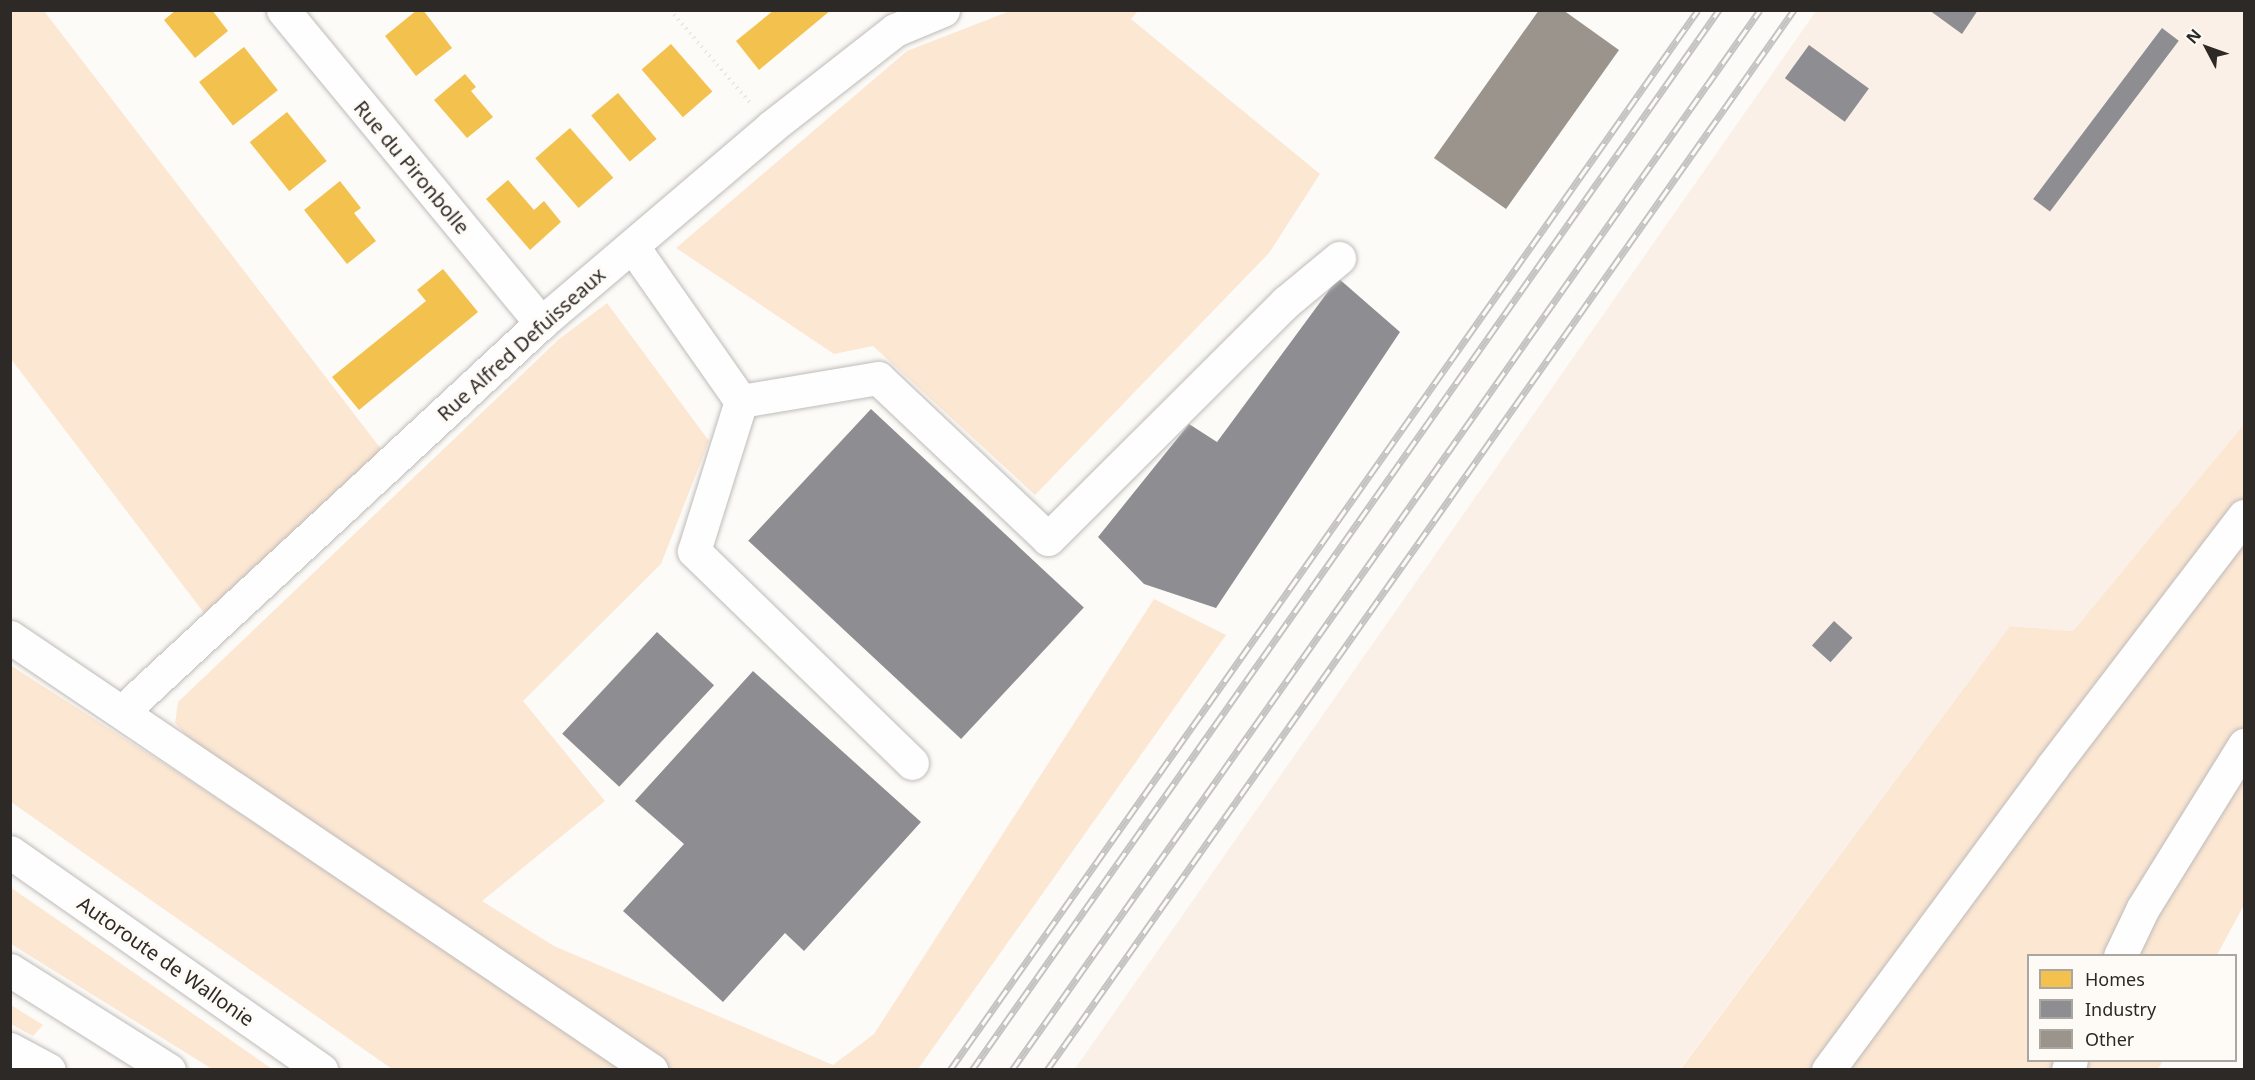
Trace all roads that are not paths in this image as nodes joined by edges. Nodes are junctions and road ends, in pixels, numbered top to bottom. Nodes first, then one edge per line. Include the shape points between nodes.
1 (283, 10) edge
2 (943, 10) edge
3 (633, 247) junction
4 (1339, 258) dead end
5 (541, 323) junction
6 (741, 401) junction
7 (2244, 516) edge
8 (10, 637) edge
9 (124, 710) junction
10 (2244, 745) edge
11 (912, 763) dead end
12 (10, 852) edge
13 (2121, 954) edge
14 (10, 970) edge
15 (10, 1049) edge
16 (49, 1070) edge
17 (169, 1070) edge
18 (321, 1070) edge
19 (651, 1070) edge
20 (1828, 1070) edge

1 - 5 main road, Rue du Pironbolle
2 - 3 main road, Rue Alfred Defuisseaux via 895,30 771,127
3 - 5 main road, Rue Alfred Defuisseaux
3 - 6 main road
4 - 6 main road via 1286,302 1048,539 878,378
5 - 9 main road, Rue Alfred Defuisseaux
6 - 11 main road via 694,551
7 - 20 main road
8 - 9 main road
9 - 19 main road
10 - 13 main road via 2143,908
12 - 18 main road, Autoroute de Wallonie
14 - 17 main road
15 - 16 main road

